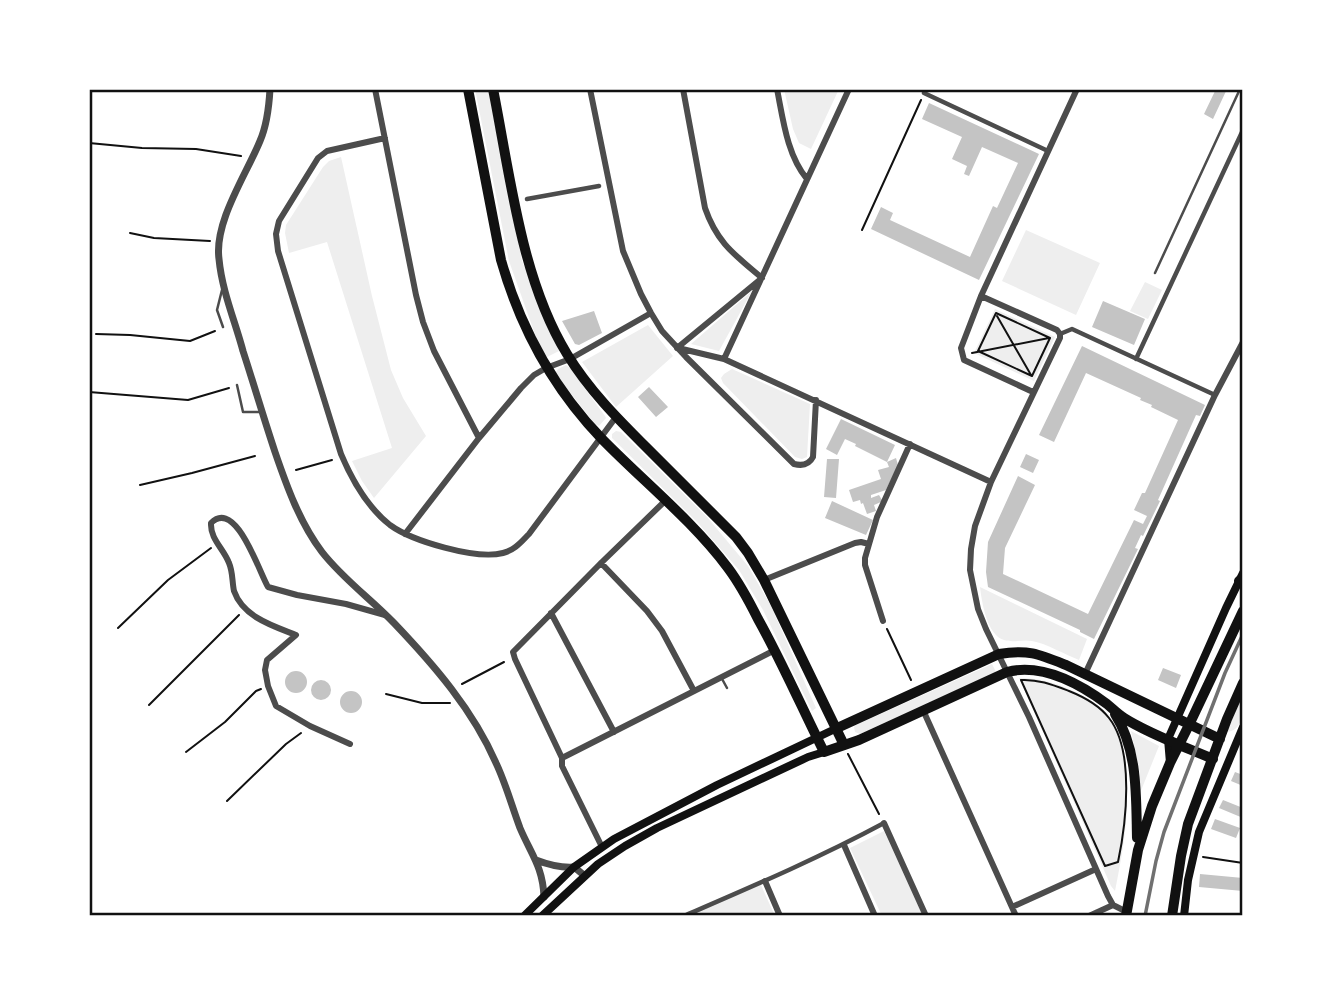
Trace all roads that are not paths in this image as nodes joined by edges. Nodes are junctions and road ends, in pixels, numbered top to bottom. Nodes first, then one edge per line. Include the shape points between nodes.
1 (270, 89) edge
2 (375, 89) edge
3 (468, 89) edge
4 (493, 89) edge
5 (590, 89) edge
6 (683, 89) edge
7 (777, 89) edge
8 (849, 89) edge
9 (1077, 89) edge
10 (1240, 89) edge
11 (924, 93) road end
12 (1243, 130) edge
13 (384, 138) junction
14 (1048, 151) junction
15 (807, 179) junction
16 (599, 186) dead end
17 (527, 199) dead end
18 (1154, 273) dead end
19 (762, 278) junction
20 (223, 284) junction
21 (981, 296) junction
22 (651, 313) junction
23 (223, 327) road end
24 (1060, 334) junction
25 (1243, 342) edge
26 (677, 348) junction
27 (570, 359) junction
28 (724, 359) junction
29 (1136, 359) junction
30 (546, 368) junction
31 (237, 385) dead end
32 (1033, 393) junction
33 (1215, 395) junction
34 (816, 400) junction
35 (262, 412) junction
36 (616, 417) junction
37 (600, 437) junction
38 (479, 439) junction
39 (910, 444) junction
40 (990, 482) junction
41 (665, 501) junction
42 (405, 534) junction
43 (869, 544) junction
44 (601, 563) junction
45 (1242, 577) edge
46 (764, 580) junction
47 (1243, 611) edge
48 (551, 613) junction
49 (385, 615) junction
50 (883, 621) road end
51 (775, 650) junction
52 (999, 654) junction
53 (1007, 672) junction
54 (1085, 674) junction
55 (721, 677) junction
56 (1243, 683) edge
57 (727, 688) dead end
58 (694, 691) junction
59 (1111, 707) junction
60 (923, 710) junction
61 (1176, 719) junction
62 (1189, 725) junction
63 (1243, 727) edge
64 (835, 729) junction
65 (614, 732) junction
66 (816, 737) junction
67 (1168, 739) junction
68 (1220, 739) junction
69 (350, 744) dead end
70 (1180, 744) junction
71 (1234, 747) junction
72 (846, 749) junction
73 (824, 752) junction
74 (562, 758) junction
75 (1213, 759) junction
76 (1170, 763) junction
77 (1227, 765) junction
78 (884, 823) joint
79 (844, 845) junction
80 (602, 847) junction
81 (1138, 849) junction
82 (536, 860) junction
83 (575, 867) junction
84 (1096, 869) junction
85 (585, 876) junction
86 (765, 881) junction
87 (544, 897) junction
88 (1113, 905) junction
89 (1012, 907) junction
90 (1127, 914) edge
91 (524, 916) edge
92 (542, 916) edge
93 (684, 916) edge
94 (780, 916) edge
95 (876, 916) edge
96 (926, 916) edge
97 (1016, 916) edge
98 (1089, 916) edge
99 (1172, 916) edge
100 (1184, 916) edge

1 - 20 street via 261,139 218,241
2 - 13 street
3 - 30 main road via 508,283
4 - 27 main road via 529,264
5 - 22 street via 623,251
6 - 19 street via 711,225 729,250
7 - 15 street via 790,145
8 - 15 street
9 - 14 street
10 - 18 lane
11 - 14 street
12 - 29 street
13 - 38 street via 423,322
13 - 42 street via 327,151 318,158 279,221 276,234 345,463 358,489 389,524
14 - 21 street
15 - 19 street
16 - 17 street
19 - 26 street
19 - 28 street
20 - 23 lane via 217,310
20 - 35 street
21 - 24 street
21 - 32 street via 961,348 964,360
22 - 26 street
22 - 27 street
24 - 29 street via 1072,329
24 - 32 street
25 - 33 street
26 - 28 street
26 - 34 street via 794,464 806,464 813,457
27 - 30 street
27 - 36 main road
28 - 34 street
29 - 33 street
30 - 37 main road
30 - 38 street via 521,388
31 - 35 lane via 243,412
32 - 40 street
33 - 54 street
34 - 39 street
35 - 49 street via 287,488 309,532 334,566
36 - 37 street
36 - 46 main road via 736,537
37 - 41 main road
37 - 42 street via 516,547 485,554 452,550
38 - 42 street
39 - 40 street
39 - 43 street
40 - 52 street via 975,527 970,570 978,609
41 - 44 street
41 - 51 main road via 730,570
43 - 46 street via 855,543
43 - 50 street via 865,565
44 - 48 street
44 - 58 street via 662,631
45 - 61 main road
46 - 64 main road
47 - 62 main road
48 - 65 street
48 - 74 street via 513,655
49 - 69 street via 268,587 232,522 223,517 211,523 211,533 229,561 236,595 245,609 264,623 296,635 267,660 268,686 276,706
49 - 82 street via 437,670 486,742
51 - 55 street
51 - 66 main road
52 - 53 street
52 - 54 main road via 1034,652
52 - 64 main road
53 - 59 main road via 1047,673
53 - 60 main road
53 - 84 street
54 - 61 main road
55 - 57 lane
55 - 58 street
56 - 68 main road
58 - 65 street
59 - 67 main road
59 - 81 main road via 1123,729 1135,775
60 - 72 main road
60 - 89 street
61 - 62 main road
61 - 67 main road
62 - 68 main road
62 - 70 main road
63 - 71 main road
64 - 66 main road
64 - 72 main road
65 - 74 street
66 - 73 main road
66 - 80 main road
67 - 70 main road
67 - 76 main road
68 - 71 main road
68 - 75 main road
70 - 75 main road
70 - 76 main road
71 - 77 main road
72 - 73 main road
73 - 85 main road via 657,828 613,853
74 - 80 street
75 - 77 main road
75 - 99 main road via 1188,824
76 - 81 main road
77 - 100 main road via 1199,832
78 - 79 street
78 - 96 street
79 - 86 street
79 - 95 street
80 - 83 main road
81 - 90 main road
82 - 83 street
82 - 87 street
83 - 85 street
83 - 87 main road
84 - 88 street
84 - 89 street
85 - 92 main road
86 - 93 street
86 - 94 street
87 - 91 main road
88 - 90 street
88 - 98 street
89 - 97 street

